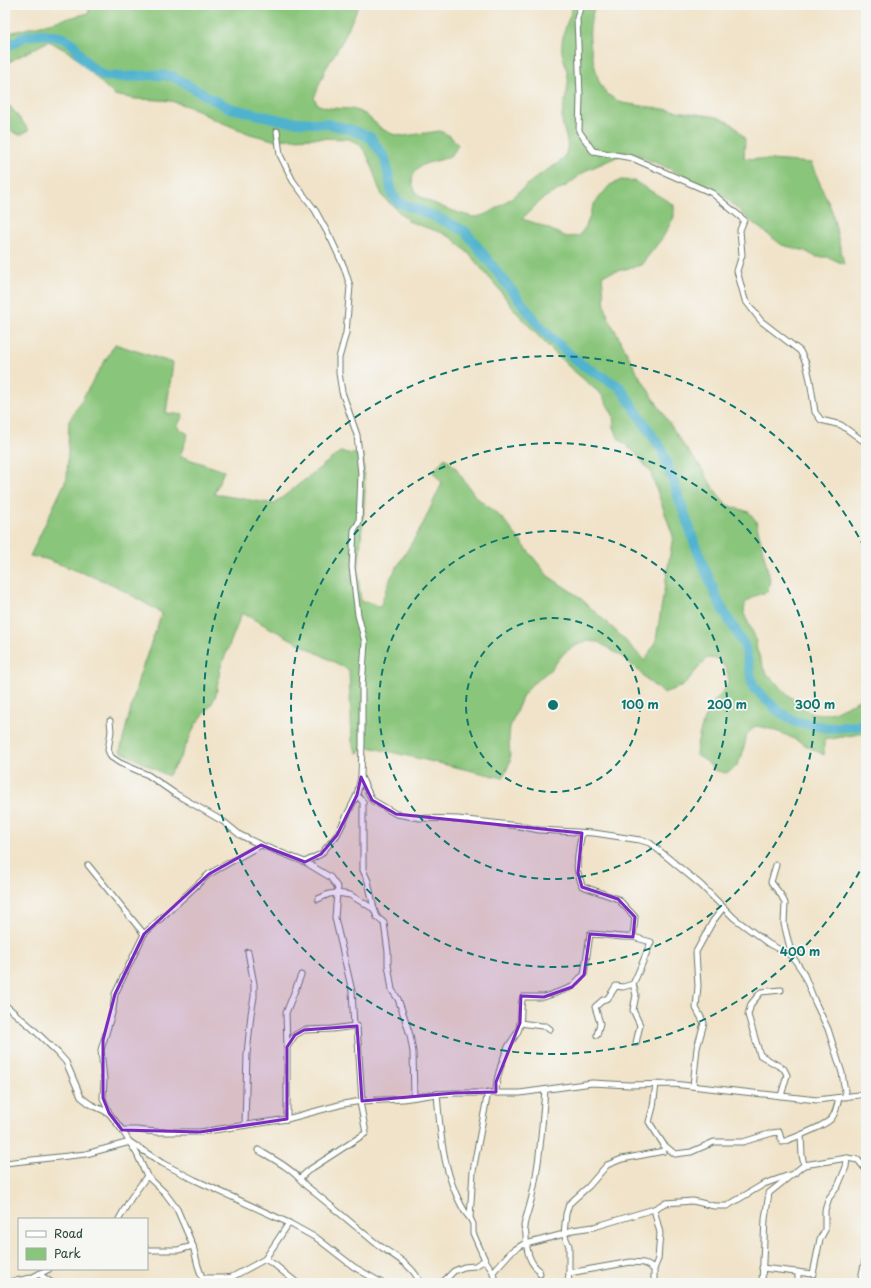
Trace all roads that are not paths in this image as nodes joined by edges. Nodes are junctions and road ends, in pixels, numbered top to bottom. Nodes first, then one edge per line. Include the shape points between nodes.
1 (581, 5) edge
2 (277, 131) dead end
3 (866, 443) edge
4 (110, 721) dead end
5 (361, 777) junction
6 (357, 795) junction
7 (582, 833) junction
8 (261, 846) junction
9 (305, 862) junction
10 (88, 865) dead end
11 (776, 865) dead end
12 (337, 893) junction
13 (318, 898) dead end
14 (723, 908) junction
15 (374, 909) junction
16 (144, 934) junction
17 (633, 937) junction
18 (248, 952) dead end
19 (792, 956) junction
20 (301, 974) dead end
21 (633, 984) junction
22 (781, 990) dead end
23 (5, 1005) edge
24 (520, 1023) junction
25 (354, 1026) junction
26 (550, 1029) dead end
27 (597, 1035) dead end
28 (636, 1043) dead end
29 (287, 1047) junction
30 (656, 1084) junction
31 (693, 1086) junction
32 (545, 1090) junction
33 (866, 1091) edge
34 (488, 1092) junction
35 (496, 1092) junction
36 (437, 1094) junction
37 (781, 1096) junction
38 (414, 1097) junction
39 (846, 1097) junction
40 (839, 1098) junction
41 (361, 1102) junction
42 (109, 1113) junction
43 (286, 1119) junction
44 (245, 1125) junction
45 (122, 1130) junction
46 (801, 1136) junction
47 (130, 1142) junction
48 (664, 1145) junction
49 (258, 1150) dead end
50 (847, 1158) junction
51 (5, 1163) edge
52 (804, 1165) junction
53 (866, 1170) edge
54 (795, 1173) junction
55 (147, 1176) junction
56 (300, 1178) junction
57 (654, 1209) junction
58 (120, 1218) edge
59 (470, 1218) junction
60 (289, 1223) junction
61 (564, 1234) junction
62 (527, 1244) junction
63 (193, 1246) junction
64 (148, 1250) edge
65 (866, 1256) edge
66 (266, 1259) junction
67 (485, 1260) junction
68 (762, 1268) junction
69 (654, 1269) junction
70 (46, 1270) edge
71 (493, 1272) junction
72 (798, 1272) junction
73 (569, 1273) junction
74 (39, 1274) junction
75 (540, 1274) dead end
76 (204, 1281) edge
77 (862, 1282) edge
78 (5, 1283) edge
79 (52, 1283) edge
80 (297, 1283) edge
81 (382, 1283) edge
82 (420, 1283) edge
83 (442, 1283) edge
84 (496, 1283) edge
85 (568, 1283) edge
86 (654, 1283) edge
87 (762, 1283) edge
88 (798, 1283) edge

1 - 3 street via 577,18 579,131 593,151 632,158 712,193 744,220 740,230 742,255 737,271 745,300 761,321 800,351 806,363 814,412 821,420 841,425
2 - 5 street via 280,155 331,239 350,286 346,333 339,366 342,392 357,435 361,474 359,522 354,530 352,567 358,615 365,642
4 - 8 street via 108,750 111,757 120,764 148,775
5 - 6 street
5 - 7 street via 372,800 396,814
6 - 9 street via 337,835 321,854
6 - 15 street via 363,802 363,870
7 - 14 street via 650,843
7 - 17 street via 578,873 582,886 618,899 623,904 635,917
8 - 9 street
8 - 16 street via 209,874
9 - 12 street via 330,877 338,888
10 - 16 street
11 - 19 street via 771,882 785,903 784,924
12 - 13 street
12 - 15 street via 350,895
12 - 25 street via 335,918 352,991
14 - 19 street via 770,944
14 - 31 street via 696,952 696,1008 704,1023 697,1048
15 - 38 street via 377,917 384,923 392,990 401,1006 410,1035
16 - 42 street via 115,994 101,1050 103,1098
17 - 21 street via 651,942
17 - 24 street via 590,934 584,976 572,987 544,997 524,996 521,1002
18 - 44 street via 254,997 247,1054
19 - 39 street via 803,972 828,1029 842,1073
20 - 29 street via 286,1013
21 - 27 street via 616,986 608,998 594,1007 600,1023
21 - 28 street via 636,995 633,1010 640,1025
22 - 37 street via 761,992 751,1004 748,1016 760,1055 784,1069 787,1075
23 - 42 street via 66,1062 81,1097
24 - 26 street via 546,1026
24 - 35 street via 496,1082
25 - 29 street via 304,1030 295,1035
25 - 41 street via 357,1026
29 - 43 street
30 - 31 street
30 - 32 street via 592,1082
30 - 48 street via 649,1122
31 - 37 street
32 - 35 street
32 - 62 street via 540,1149 532,1198 524,1227
33 - 39 street
34 - 35 street
34 - 36 street
34 - 59 street via 473,1171
36 - 38 street
36 - 59 street via 445,1161 453,1188 464,1212
37 - 40 street via 817,1100
38 - 41 street
39 - 40 street
40 - 46 street via 831,1119
41 - 43 street
41 - 56 street via 366,1133
42 - 45 street
43 - 44 street
44 - 45 street via 183,1133
45 - 47 street
46 - 48 street via 782,1142 779,1132 743,1142 714,1142 691,1152 675,1154
46 - 52 street
47 - 51 street via 86,1154
47 - 55 street
47 - 60 street via 195,1180
48 - 61 street via 664,1150 607,1165 590,1186 569,1204
49 - 56 street
50 - 52 street
50 - 53 street via 858,1160
50 - 72 street via 846,1168 825,1210 825,1230 820,1239 813,1274
52 - 54 street
54 - 57 street via 764,1184 727,1206 693,1201 665,1203
54 - 68 street via 769,1193
55 - 58 street
55 - 63 street via 177,1209
56 - 82 street via 372,1241 408,1266
57 - 61 street
57 - 69 street via 660,1233 658,1259
59 - 67 street via 473,1233
60 - 66 street
60 - 81 street via 318,1239 354,1267
61 - 62 street
61 - 73 street via 569,1246
62 - 71 street via 511,1252
62 - 75 street via 529,1257
63 - 64 street via 178,1250
63 - 76 street
65 - 77 street
66 - 76 street via 232,1277
66 - 80 street
67 - 71 street
67 - 83 street via 475,1266 454,1271
68 - 72 street
68 - 87 street
69 - 73 street via 644,1263 631,1262
69 - 86 street
70 - 74 street
71 - 84 street
72 - 88 street
73 - 85 street
74 - 78 street
74 - 79 street

